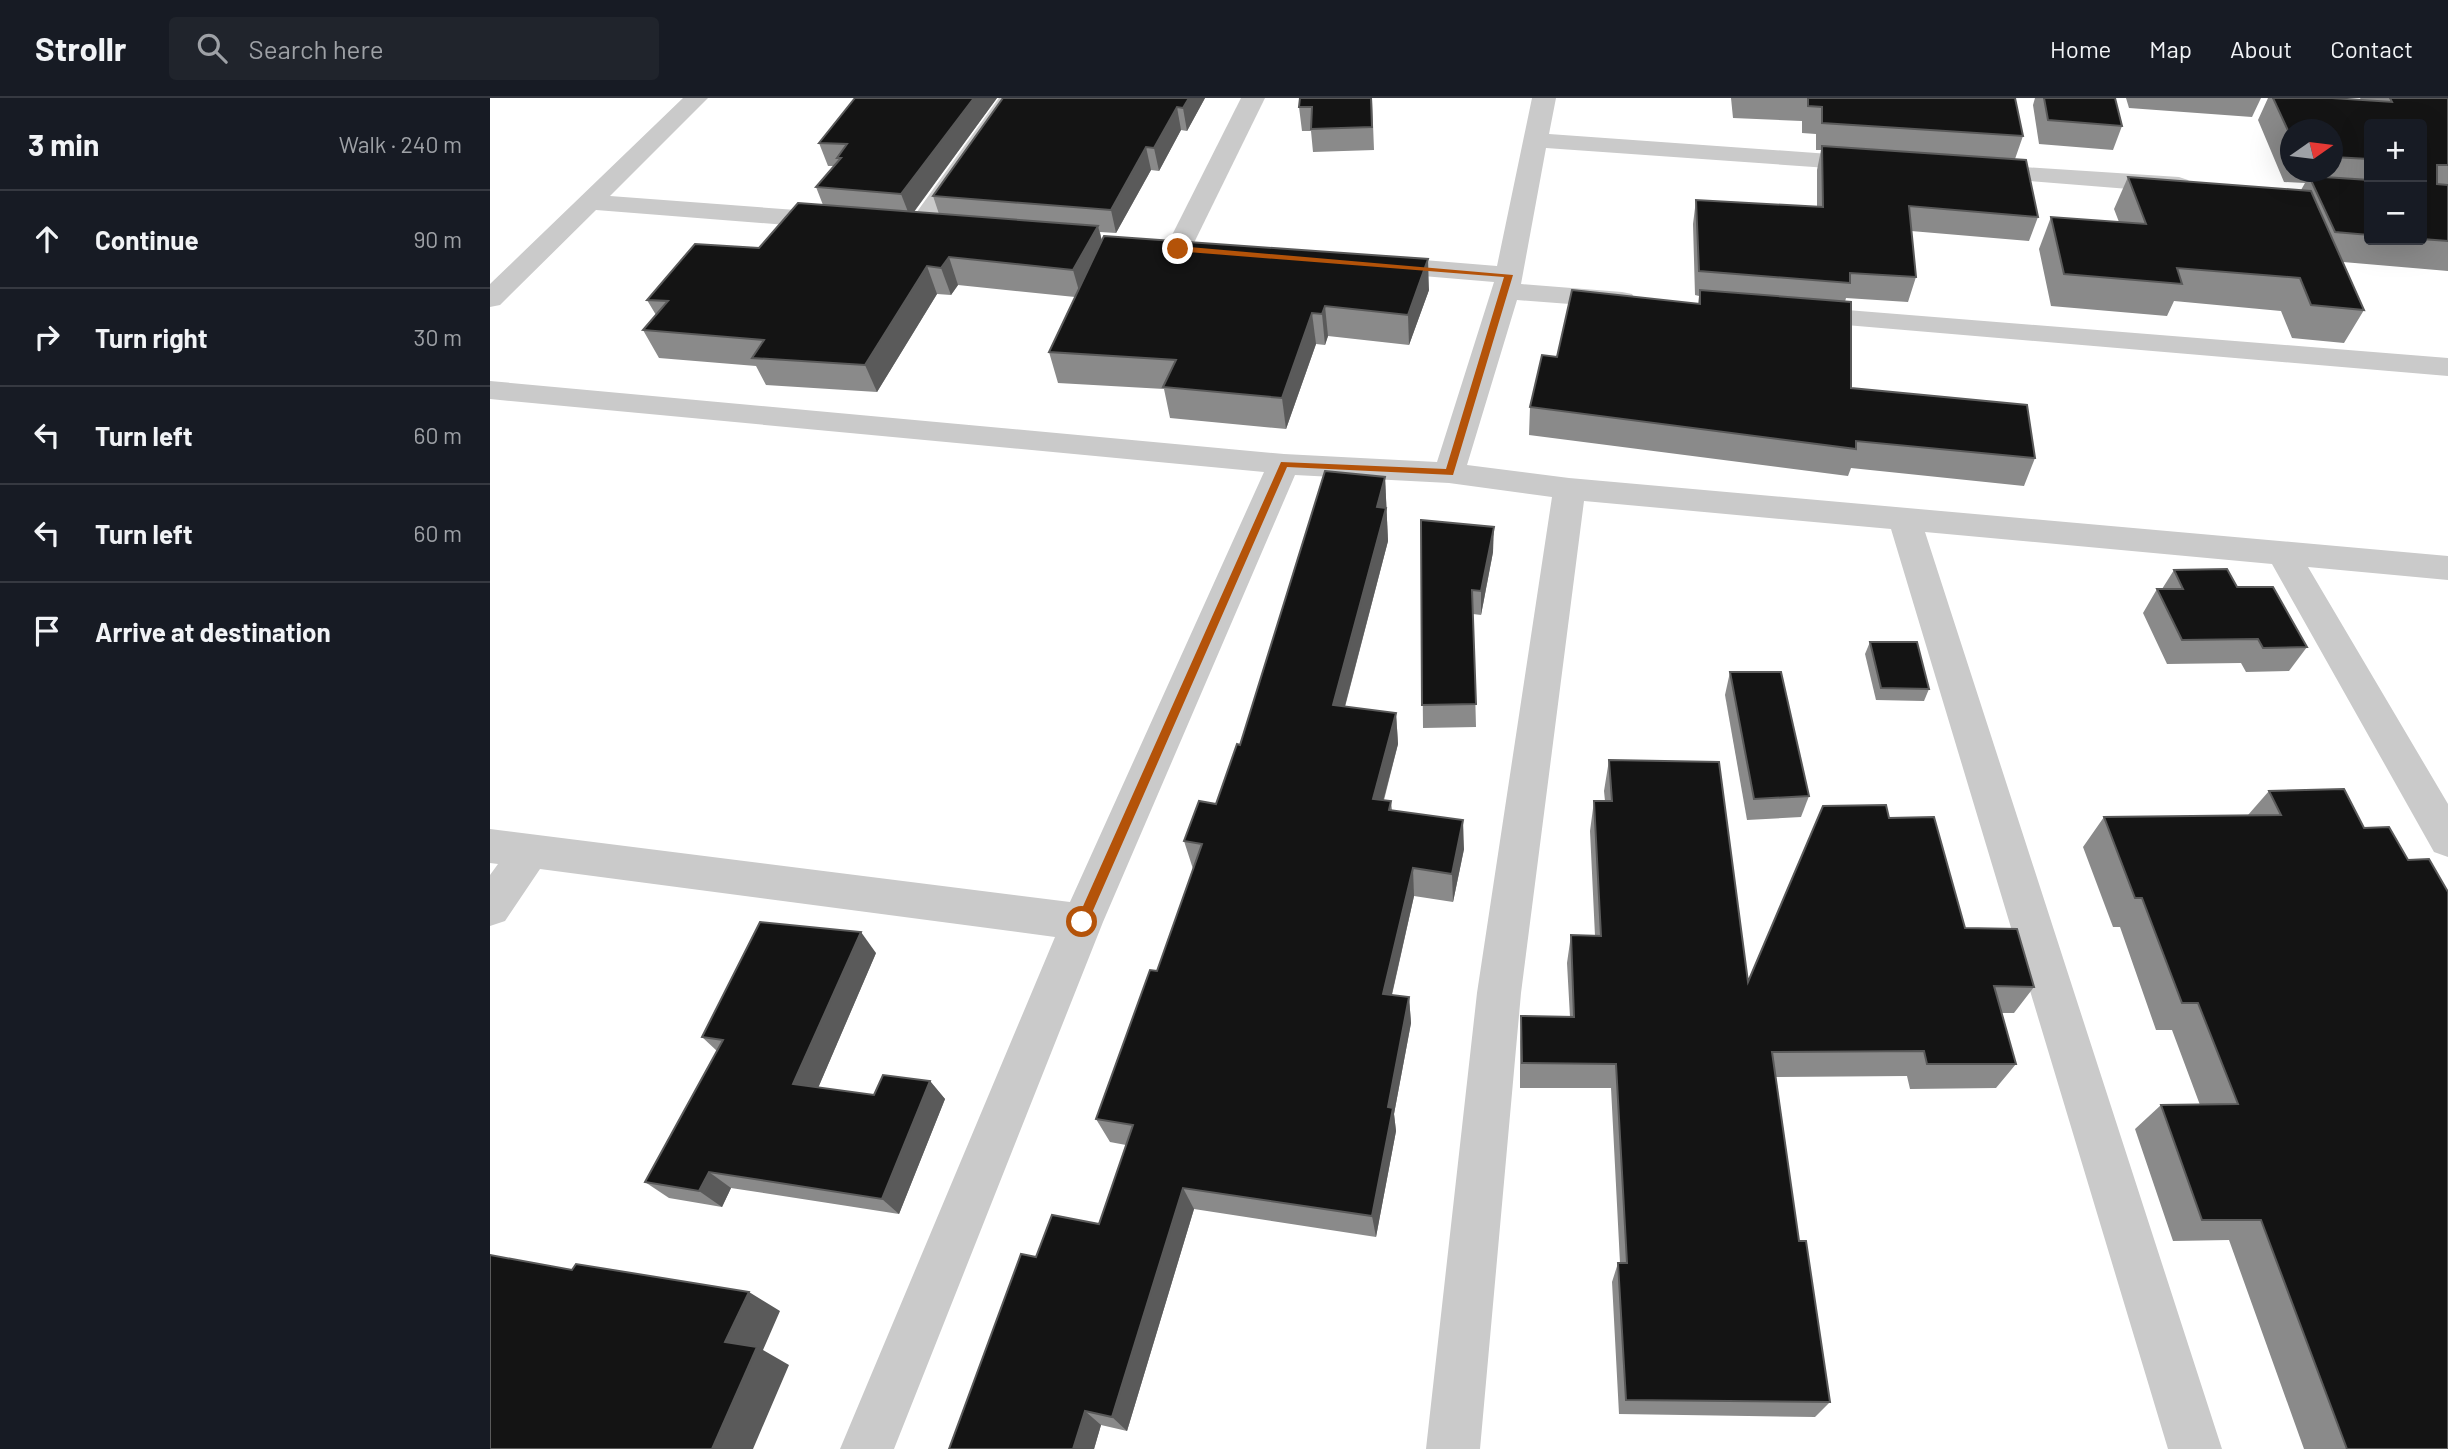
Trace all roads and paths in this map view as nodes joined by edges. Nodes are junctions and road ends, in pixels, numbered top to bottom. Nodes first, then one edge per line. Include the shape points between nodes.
1 (696, 98) edge
2 (1011, 98) edge
3 (1253, 98) edge
4 (1544, 98) edge
5 (1536, 140) junction
6 (1897, 165) edge
7 (1952, 169) edge
8 (2203, 187) edge
9 (587, 202) junction
10 (864, 223) edge
11 (891, 225) edge
12 (919, 227) junction
13 (946, 229) edge
14 (1151, 247) edge
15 (1178, 249) junction
16 (1206, 251) edge
17 (1343, 262) edge
18 (1507, 283) junction
19 (490, 299) edge
20 (1644, 302) edge
21 (1769, 312) edge
22 (2448, 367) edge
23 (490, 390) edge
24 (1284, 464) junction
25 (1449, 473) junction
26 (1569, 489) junction
27 (1905, 518) junction
28 (2283, 554) junction
29 (2448, 568) edge
30 (2448, 840) edge
31 (510, 849) edge
32 (490, 908) edge
33 (1082, 922) junction
34 (867, 1449) edge
35 (1453, 1449) edge
36 (2195, 1449) edge

1 - 9 street
2 - 12 street
3 - 15 street
4 - 5 street
5 - 6 street
5 - 18 street
7 - 8 street
9 - 10 street
9 - 19 street
11 - 12 street
12 - 13 street
14 - 15 street
15 - 16 street
17 - 18 street
18 - 20 street
18 - 25 street
21 - 22 street
23 - 24 street
24 - 25 street
24 - 33 street
25 - 26 street
26 - 27 street
26 - 35 street via 1499,993
27 - 28 street
27 - 36 street
28 - 29 street
28 - 30 street
31 - 32 street
31 - 33 street
33 - 34 street

